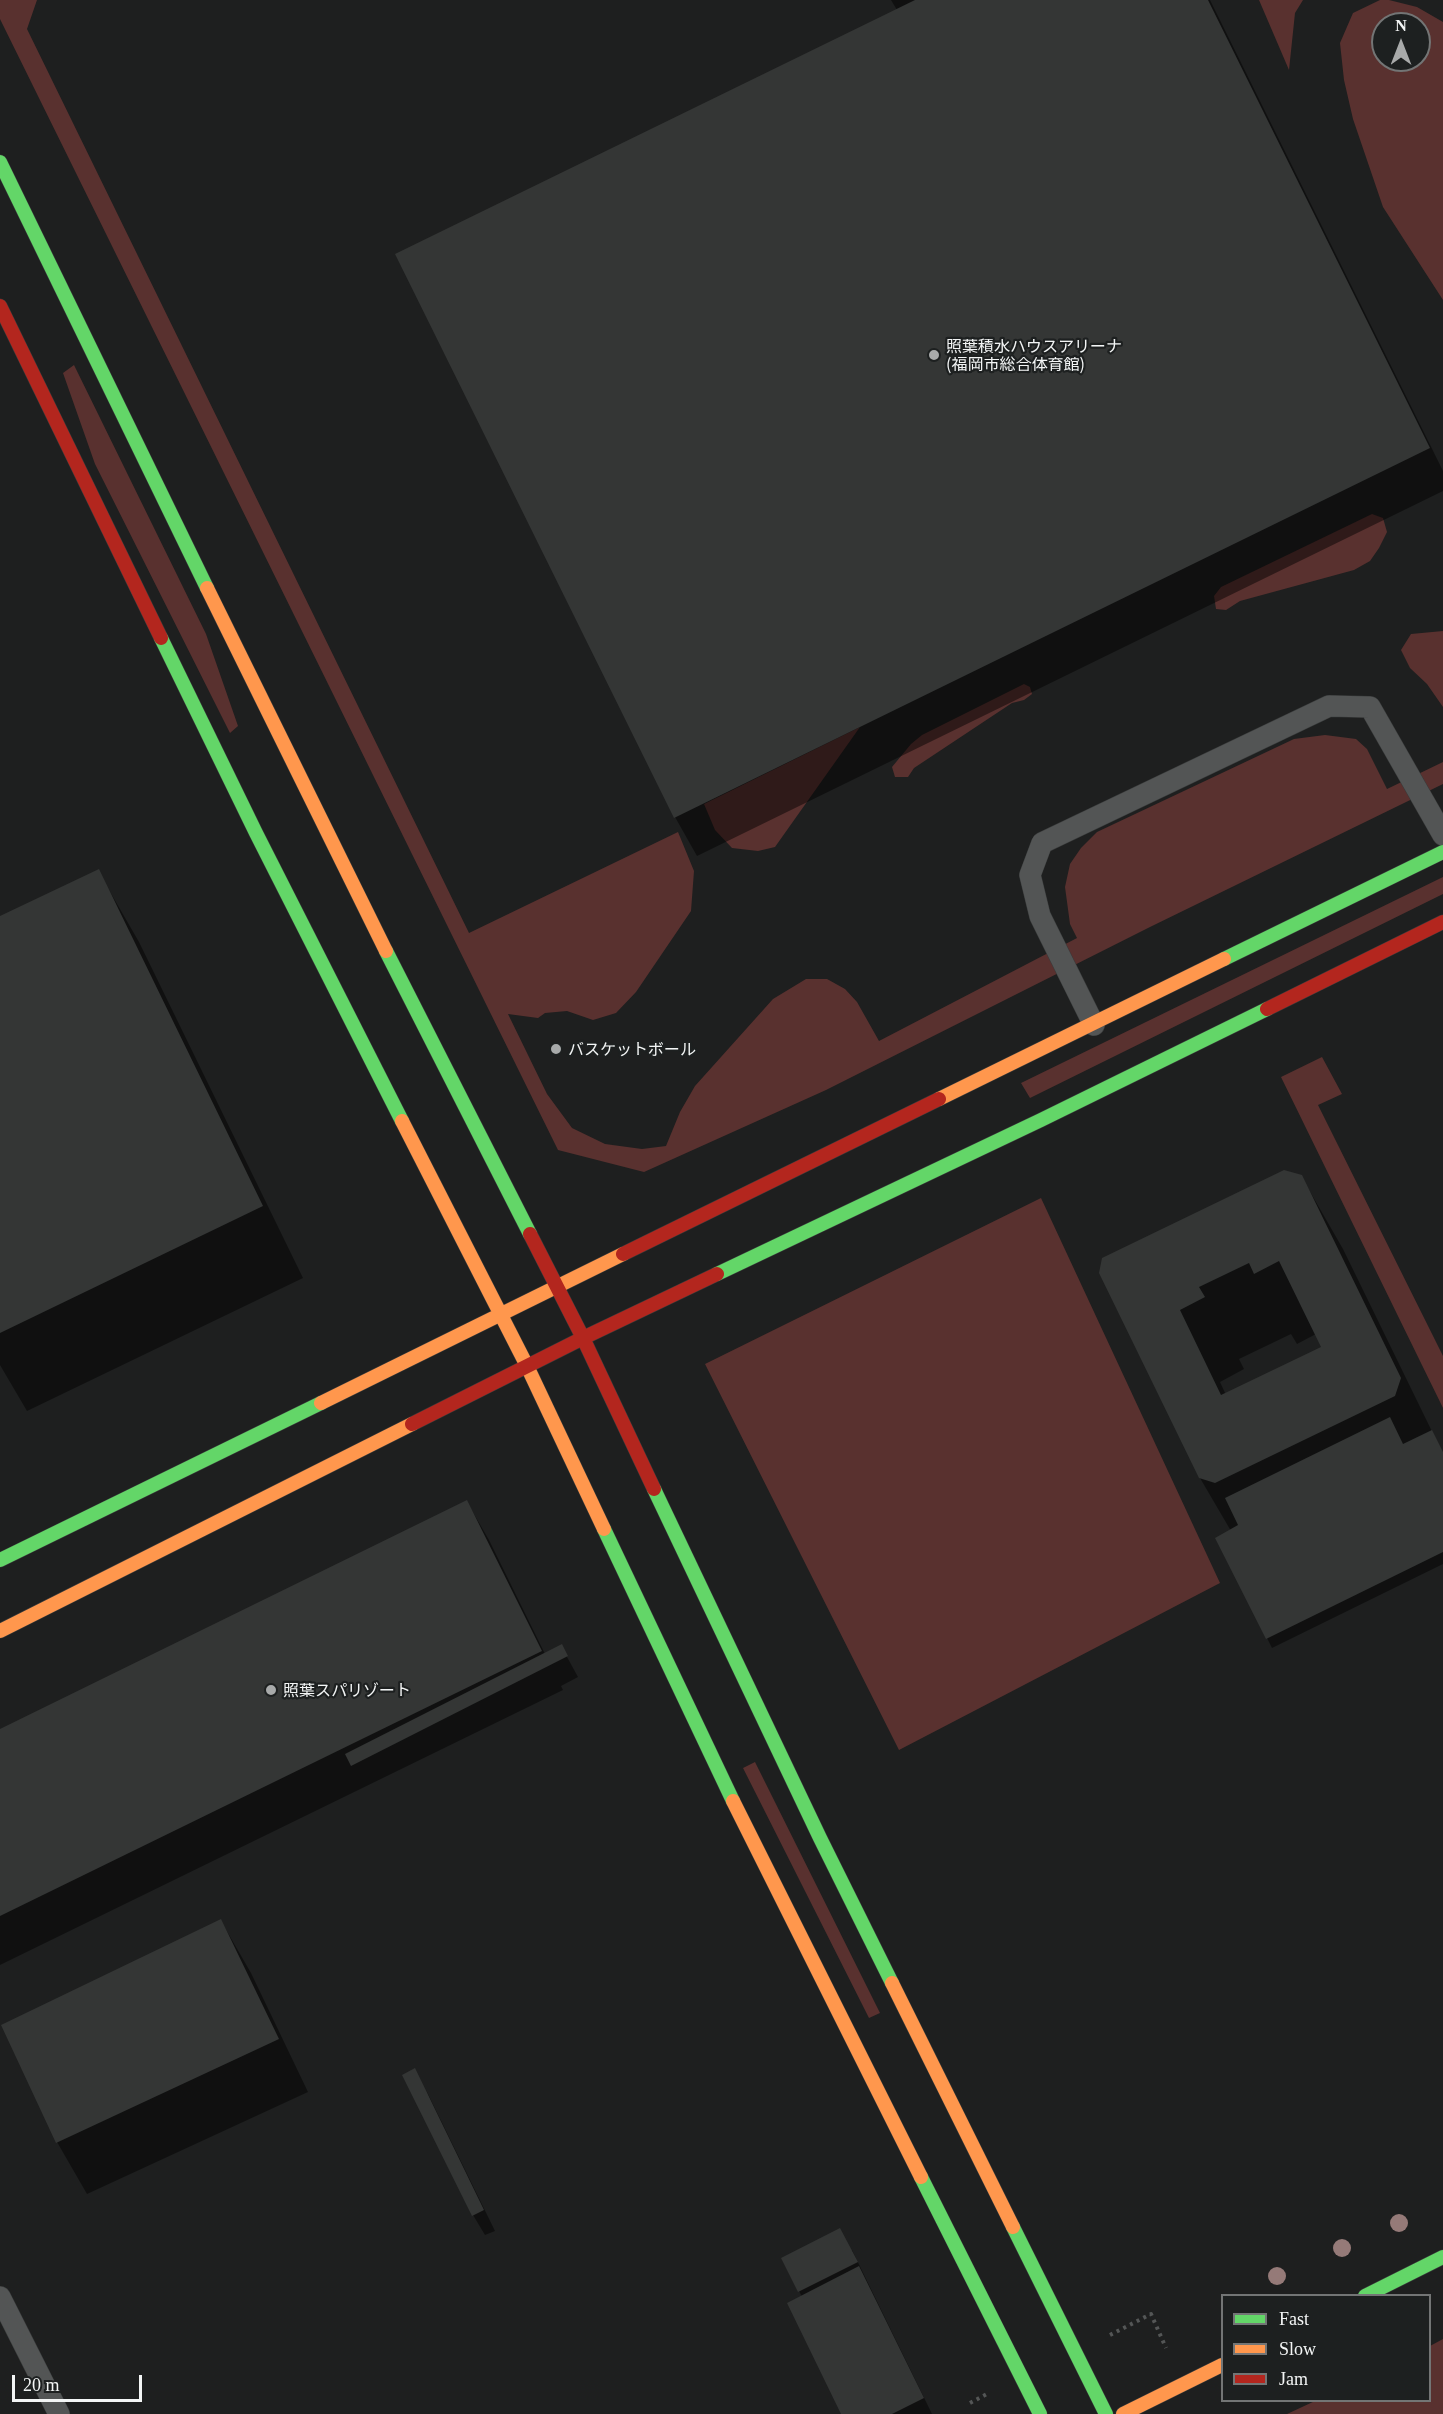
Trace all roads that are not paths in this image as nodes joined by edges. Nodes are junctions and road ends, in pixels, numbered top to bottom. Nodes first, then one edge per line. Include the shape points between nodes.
1 (0, 162) edge
2 (0, 306) edge
3 (1443, 835) edge
4 (1443, 852) edge
5 (1443, 922) edge
6 (1094, 1025) junction
7 (557, 1287) junction
8 (501, 1316) junction
9 (583, 1338) junction
10 (527, 1366) junction
11 (0, 1560) edge
12 (0, 1631) edge
13 (1443, 2257) edge
14 (1367, 2294) edge
15 (0, 2297) edge
16 (1221, 2365) edge
17 (58, 2414) edge
18 (1041, 2414) edge
19 (1106, 2414) edge
20 (1123, 2414) edge

1 - 7 street via 313,806
2 - 8 street via 256,833
3 - 6 lane via 1370,707 1329,706 1042,843 1030,875 1040,916
4 - 6 street
5 - 9 street via 1041,1120
6 - 7 street
7 - 8 street
7 - 9 street
8 - 10 street
8 - 11 street
9 - 10 street
9 - 19 street via 820,1838
10 - 12 street
10 - 18 street via 773,1883
13 - 14 street
15 - 17 lane
16 - 20 street

